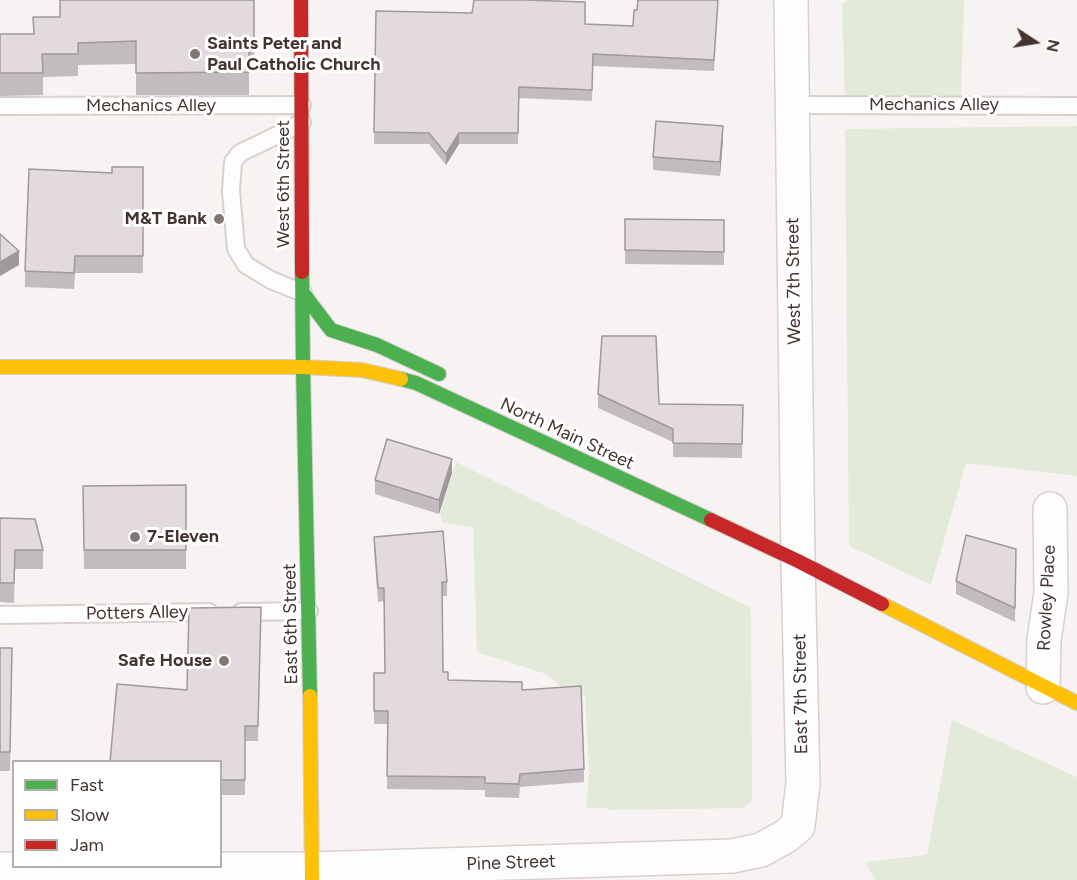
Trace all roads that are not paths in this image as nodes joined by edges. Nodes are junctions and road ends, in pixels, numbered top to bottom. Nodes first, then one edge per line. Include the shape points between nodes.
1 (301, 0) edge
2 (791, 0) edge
3 (791, 105) junction
4 (0, 106) edge
5 (1077, 106) edge
6 (302, 114) junction
7 (303, 293) junction
8 (0, 367) edge
9 (303, 367) junction
10 (453, 380) dead end
11 (475, 390) dead end
12 (472, 409) junction
13 (1050, 508) dead end
14 (798, 561) junction
15 (309, 611) junction
16 (0, 615) edge
17 (1043, 687) junction
18 (1077, 703) edge
19 (798, 826) joint
20 (0, 869) edge
21 (312, 874) edge

1 - 6 main road, West 6th Street
2 - 3 street, West 7th Street
3 - 5 lane, Mechanics Alley
3 - 14 street, West 7th Street
4 - 6 lane, Mechanics Alley
6 - 7 main road, West 6th Street
6 - 7 lane via 286,131 240,153 233,162 231,191 236,249 246,265
7 - 9 main road, West 6th Street
7 - 10 main road via 330,330 377,345
8 - 9 main road, North Main Street
9 - 12 main road, North Main Street via 362,370 416,383
9 - 15 main road, East 6th Street
11 - 12 main road
12 - 14 main road, North Main Street
13 - 17 street, Rowley Place via 1051,593 1044,639
14 - 17 main road, North Main Street
14 - 19 street, East 7th Street via 803,783
15 - 16 lane, Potters Alley
15 - 21 main road, East 6th Street
17 - 18 main road, North Main Street
19 - 21 street, Pine Street via 761,850 732,856
20 - 21 street, Pine Street

